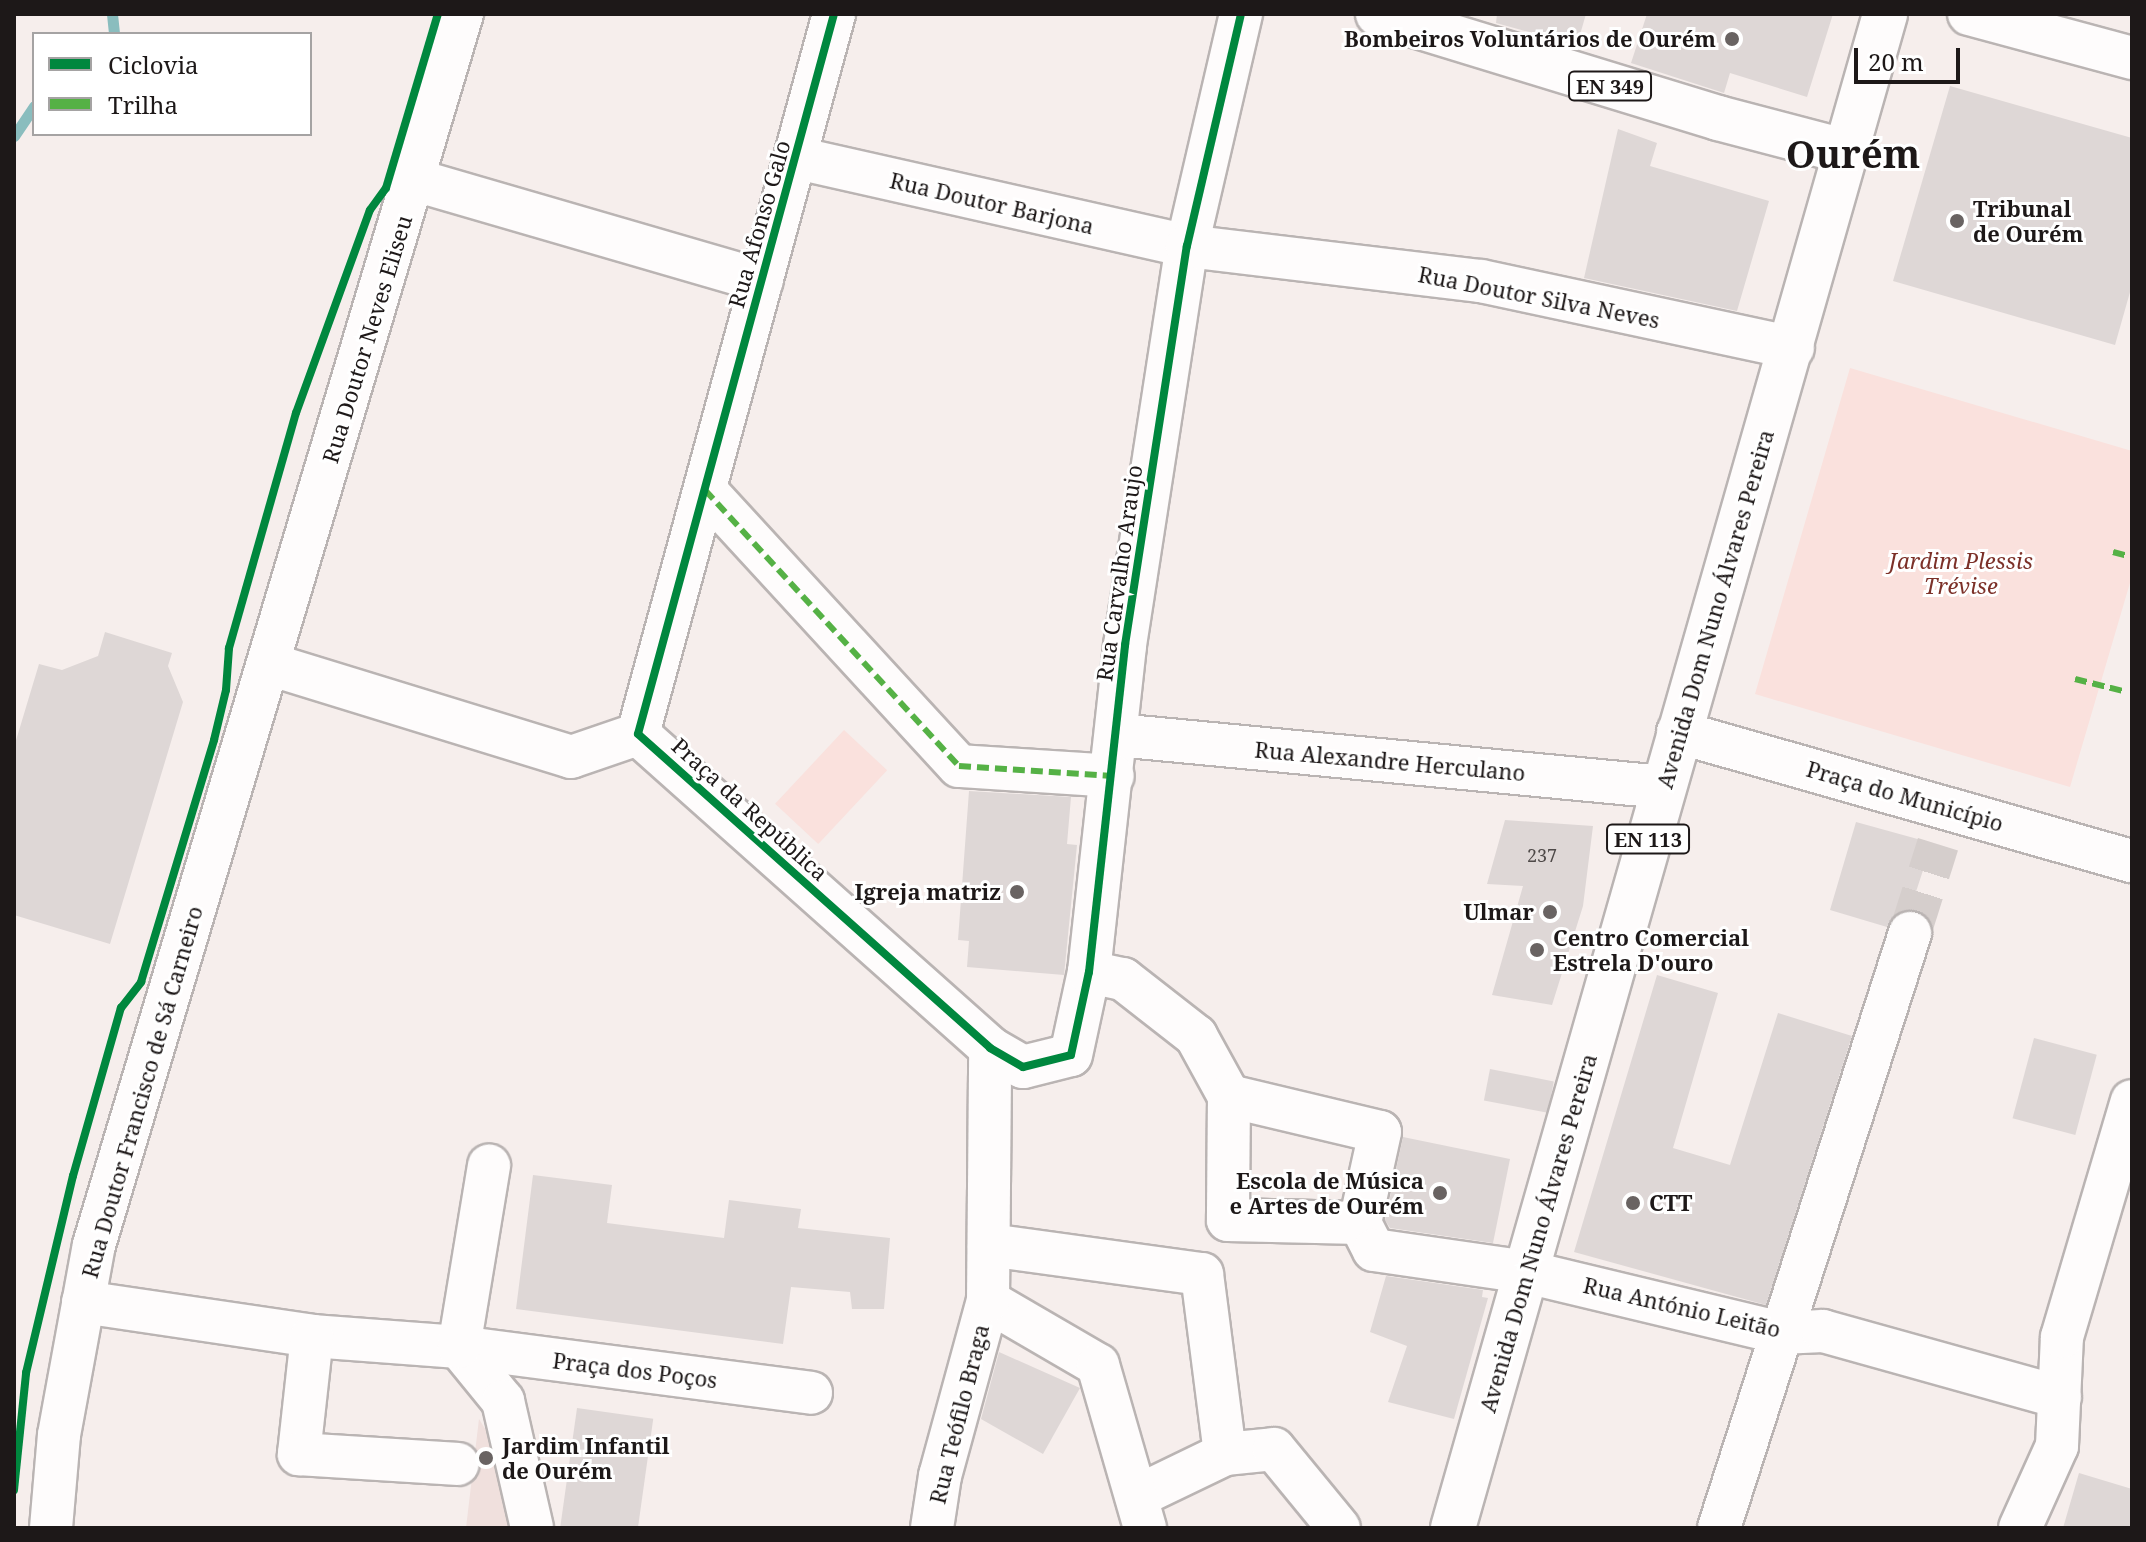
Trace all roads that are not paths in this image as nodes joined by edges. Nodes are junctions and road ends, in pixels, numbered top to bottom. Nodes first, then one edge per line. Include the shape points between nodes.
1 (462, 14) edge
2 (834, 14) edge
3 (1241, 14) edge
4 (1378, 14) edge
5 (1885, 14) edge
6 (1969, 14) edge
7 (2132, 58) edge
8 (1844, 151) junction
9 (797, 158) junction
10 (415, 180) junction
11 (1187, 246) junction
12 (762, 281) junction
13 (1793, 348) junction
14 (705, 490) junction
15 (269, 664) junction
16 (1678, 732) junction
17 (638, 734) junction
18 (1117, 735) junction
19 (1113, 776) junction
20 (1663, 787) junction
21 (2132, 861) edge
22 (1910, 933) tunnel mouth
23 (1089, 972) junction
24 (990, 1048) junction
25 (1229, 1096) junction
26 (2132, 1101) edge
27 (489, 1165) dead end
28 (1228, 1220) junction
29 (1360, 1223) junction
30 (989, 1245) junction
31 (1527, 1272) junction
32 (1202, 1274) junction
33 (988, 1301) junction
34 (83, 1302) junction
35 (1781, 1333) junction
36 (312, 1336) junction
37 (459, 1347) junction
38 (811, 1393) dead end
39 (2060, 1397) junction
40 (1225, 1454) junction
41 (458, 1464) dead end
42 (1142, 1512) edge
43 (1729, 1525) edge
44 (51, 1528) edge
45 (532, 1528) edge
46 (932, 1528) edge
47 (1339, 1528) edge
48 (1453, 1528) edge
49 (2020, 1528) edge

1 - 10 street, Rua Doutor Neves Eliseu
2 - 9 street, Rua Afonso Galo
3 - 11 street, Rua Carvalho Araujo
4 - 8 main road, EN 349
5 - 8 main road, Avenida Dom Nuno Álvares Pereira / EN 113
6 - 7 street
8 - 13 main road, Avenida Dom Nuno Álvares Pereira / EN 113
9 - 11 street, Rua Doutor Barjona
9 - 12 street, Rua Afonso Galo
10 - 12 street
10 - 15 street, Rua Doutor Neves Eliseu
11 - 13 street, Rua Doutor Silva Neves via 1481,281
11 - 18 street, Rua Carvalho Araujo via 1125,645
12 - 14 street, Rua Afonso Galo
13 - 16 main road, Avenida Dom Nuno Álvares Pereira / EN 113
14 - 17 street
14 - 19 street via 959,766
15 - 17 street via 571,757
15 - 34 street, Rua Doutor Francisco de Sá Carneiro via 97,1235
16 - 20 main road, Avenida Dom Nuno Álvares Pereira / EN 113
16 - 21 street, Praça do Município via 1944,827
17 - 24 street, Praça da República
18 - 19 street, Rua Carvalho Araujo
18 - 20 street, Rua Alexandre Herculano
19 - 23 street, Rua Carvalho Araujo
20 - 31 main road, Avenida Dom Nuno Álvares Pereira / EN 113
22 - 35 street
23 - 24 street, Rua Carvalho Araujo via 1071,1055 1023,1067
23 - 25 street via 1123,979 1196,1036
24 - 30 street, Rua Teófilo Braga
25 - 28 street
25 - 29 street via 1380,1132
26 - 39 street via 2062,1337
27 - 37 street
28 - 29 street
28 - 32 street
29 - 31 street, Rua António Leitão via 1374,1250
30 - 32 street
30 - 33 street, Rua Teófilo Braga
31 - 35 street, Rua António Leitão
31 - 48 main road, Avenida Dom Nuno Álvares Pereira / EN 113
32 - 40 street
33 - 42 street via 1098,1365
33 - 46 street, Rua Teófilo Braga via 940,1476
34 - 36 street, Praça dos Poços
34 - 44 street, Rua Doutor Francisco de Sá Carneiro via 59,1435
35 - 39 street, Rua António Leitão via 1823,1331
35 - 43 street
36 - 37 street, Praça dos Poços
36 - 41 street via 299,1454
37 - 38 street, Praça dos Poços
37 - 45 street via 503,1401
39 - 49 street via 2057,1446
40 - 42 street
40 - 47 street via 1274,1449

